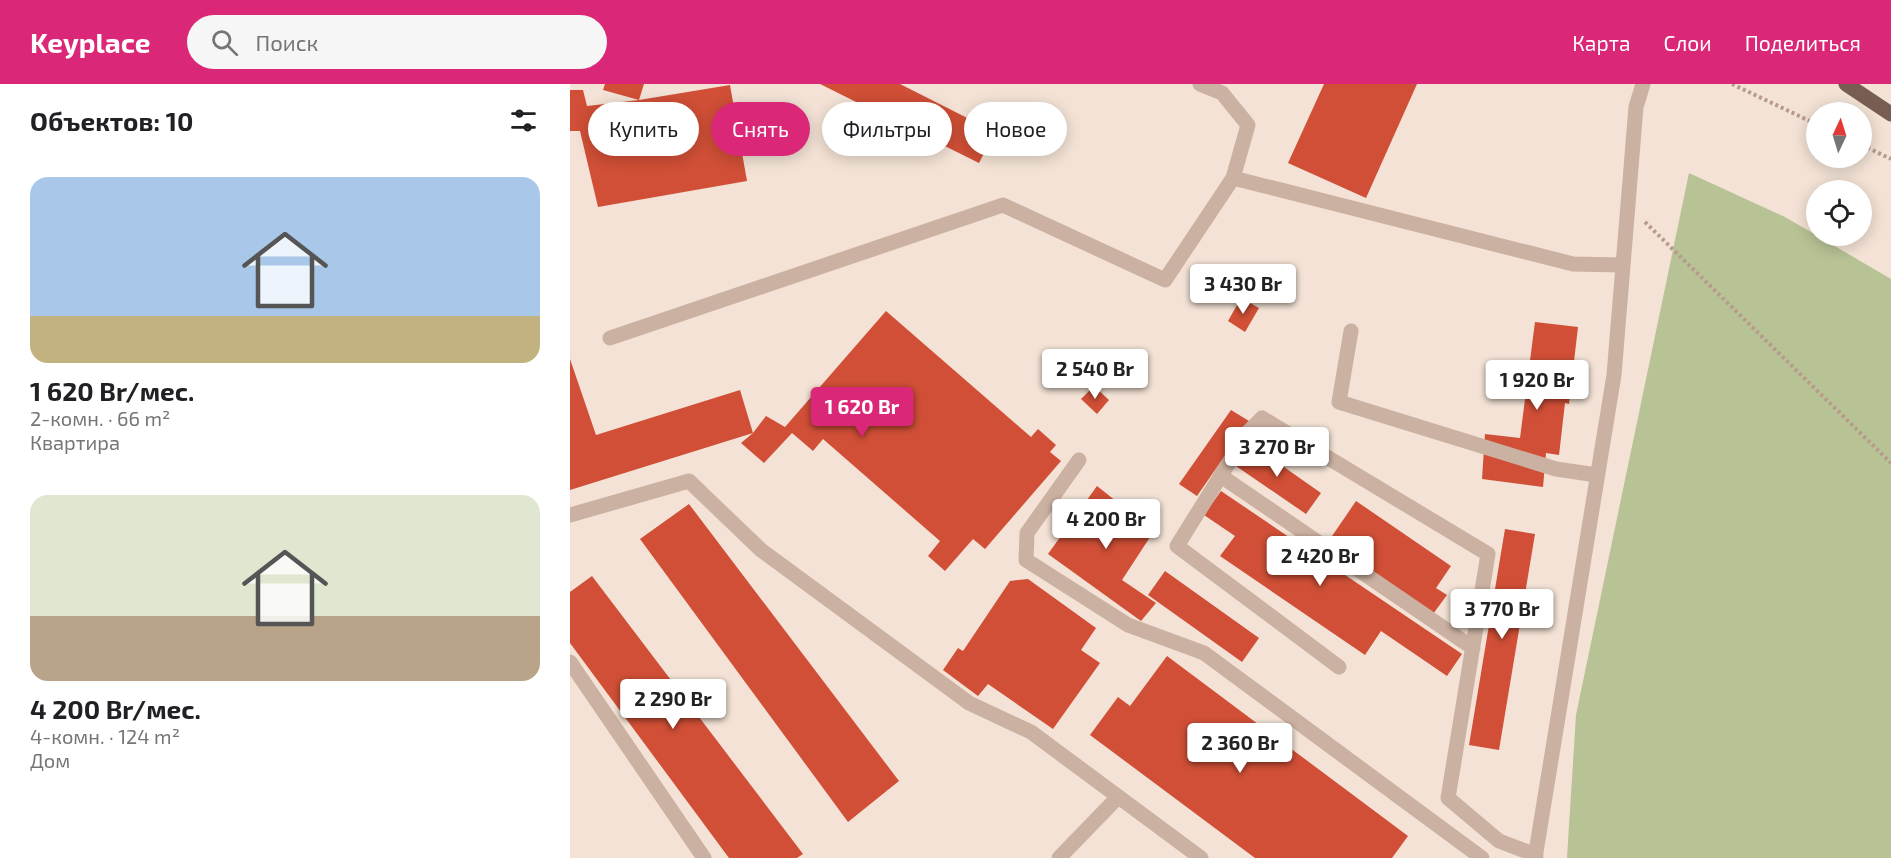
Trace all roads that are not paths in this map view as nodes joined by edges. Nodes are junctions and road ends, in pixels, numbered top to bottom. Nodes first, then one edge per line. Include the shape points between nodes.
1 (1200, 84) edge
2 (1643, 84) edge
3 (1846, 84) edge
4 (1891, 114) edge
5 (1233, 178) junction
6 (1622, 265) junction
7 (1351, 331) dead end
8 (610, 338) dead end
9 (1079, 460) dead end
10 (1597, 475) junction
11 (1221, 476) junction
12 (570, 515) edge
13 (1473, 648) junction
14 (570, 662) edge
15 (1340, 667) dead end
16 (1118, 797) junction
17 (1535, 857) edge
18 (704, 858) edge
19 (1059, 858) edge
20 (1201, 858) edge
21 (1482, 858) edge

1 - 5 lane via 1222,93 1248,125
2 - 6 lane via 1636,107
3 - 4 main road
5 - 6 lane via 1573,264
5 - 8 lane via 1165,280 1003,205
6 - 10 lane via 1614,375
7 - 10 lane via 1339,402 1556,469
9 - 21 lane via 1027,533 1026,560 1128,625 1203,652
10 - 17 lane
11 - 13 lane
11 - 13 lane via 1248,432 1262,418 1488,555
11 - 15 lane via 1177,546
12 - 16 lane via 690,481 761,550 969,703 1031,732
13 - 17 lane via 1448,798 1499,841
14 - 18 lane
16 - 19 lane
16 - 20 lane

